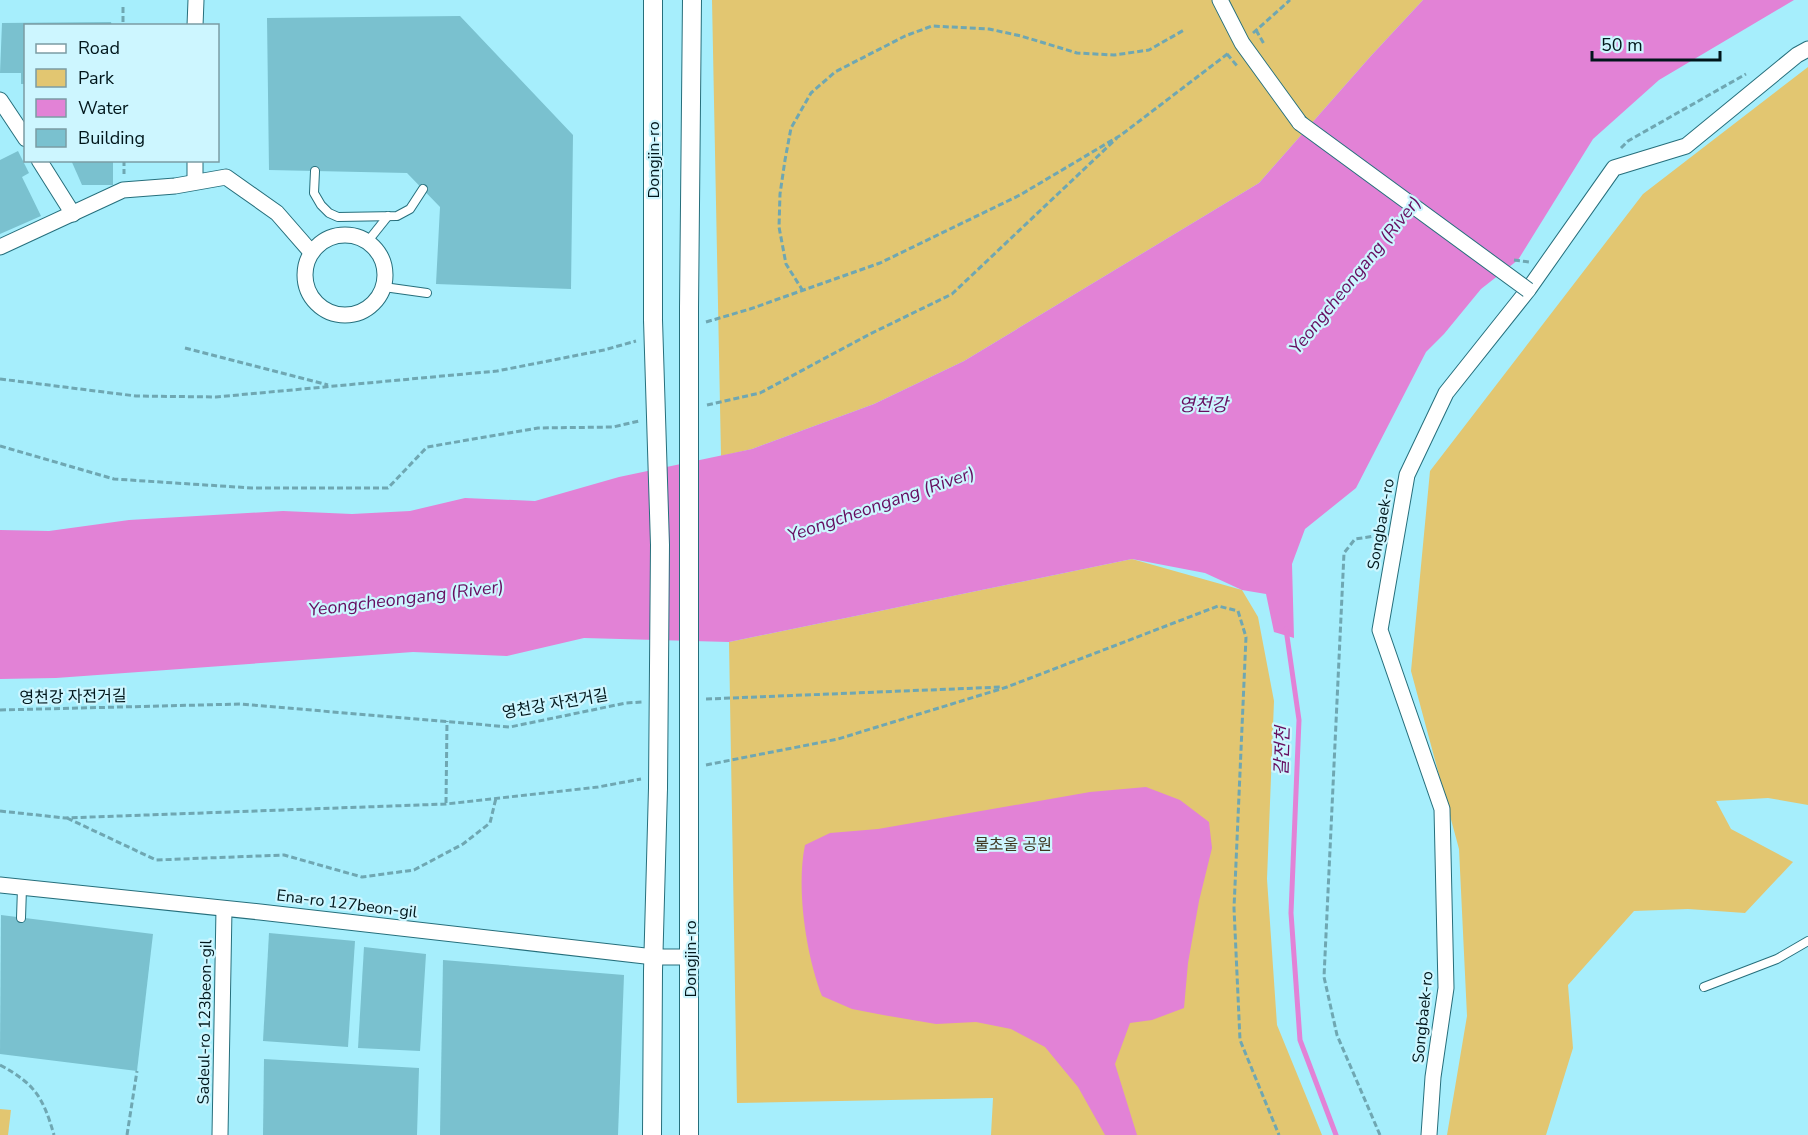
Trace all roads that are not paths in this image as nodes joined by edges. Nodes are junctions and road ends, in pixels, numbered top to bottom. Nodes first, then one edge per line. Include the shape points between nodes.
1 (196, 0) edge
2 (653, 0) edge
3 (692, 0) edge
4 (1220, 0) edge
5 (195, 24) edge
6 (1808, 49) edge
7 (0, 100) edge
8 (24, 137) edge
9 (40, 162) edge
10 (195, 162) edge
11 (315, 171) dead end
12 (195, 182) junction
13 (423, 189) dead end
14 (73, 214) junction
15 (388, 216) junction
16 (368, 241) junction
17 (0, 248) edge
18 (311, 252) junction
19 (384, 287) junction
20 (1528, 290) junction
21 (427, 293) dead end
22 (0, 885) edge
23 (22, 888) junction
24 (224, 909) junction
25 (21, 918) dead end
26 (1808, 941) edge
27 (654, 957) junction
28 (690, 957) junction
29 (1704, 987) dead end
30 (220, 1135) edge
31 (652, 1135) edge
32 (689, 1135) edge
33 (1429, 1135) edge

1 - 5 street
2 - 27 street, Dongjin-ro, bridge via 653,320 660,545 651,783
3 - 28 street, Dongjin-ro, bridge
4 - 20 street, bridge via 1242,43 1300,123
6 - 20 street, Songbaek-ro via 1686,146 1614,168
7 - 8 street
9 - 14 street
10 - 12 street
11 - 15 lane via 314,193 328,213 338,217
12 - 14 street via 123,189
12 - 18 street via 226,177 277,213
13 - 15 lane via 410,209
14 - 17 street
15 - 16 lane
16 - 18 street via 337,235
16 - 19 street via 383,262
18 - 19 street via 304,279 308,293 328,312 342,315 368,309
19 - 21 lane
20 - 33 street, Songbaek-ro via 1446,393 1407,475 1380,630 1442,809 1446,988
22 - 23 street, Ena-ro 127beon-gil
23 - 24 street, Ena-ro 127beon-gil
23 - 25 lane
24 - 27 street, Ena-ro 127beon-gil
24 - 30 street, Sadeul-ro 123beon-gil
26 - 29 lane via 1777,959
27 - 28 street, Ena-ro 127beon-gil
27 - 31 street
28 - 32 street, Dongjin-ro

